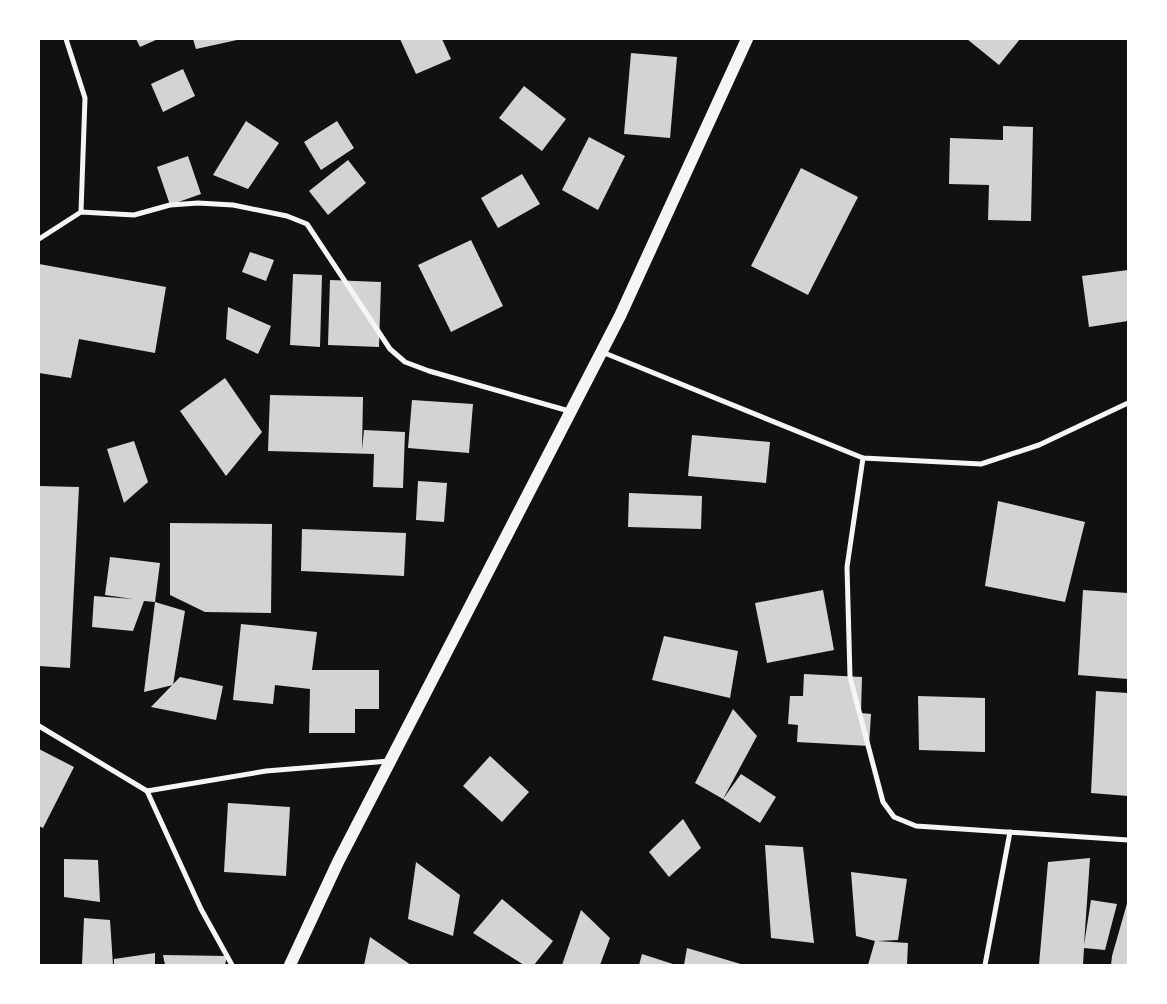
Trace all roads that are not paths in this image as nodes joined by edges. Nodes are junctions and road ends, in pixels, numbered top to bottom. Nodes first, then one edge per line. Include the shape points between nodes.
1 (66, 39) edge
2 (747, 39) edge
3 (81, 212) junction
4 (39, 240) edge
5 (602, 352) junction
6 (1128, 403) edge
7 (571, 411) junction
8 (863, 458) junction
9 (39, 726) edge
10 (390, 760) junction
11 (147, 791) junction
12 (1010, 832) junction
13 (1128, 840) edge
14 (232, 965) edge
15 (290, 965) edge
16 (985, 965) edge

1 - 3 street via 86,98
2 - 5 main road
3 - 4 street
3 - 7 street via 134,214 170,205 198,203 233,205 287,216 307,224 390,349 405,362
5 - 7 main road
5 - 8 street
6 - 8 street via 1040,445 981,464
7 - 10 main road
8 - 12 street via 847,567 850,678 883,802 894,817 916,826
9 - 11 street
10 - 11 street via 266,771
10 - 15 main road
11 - 14 street via 201,909
12 - 13 street
12 - 16 street

